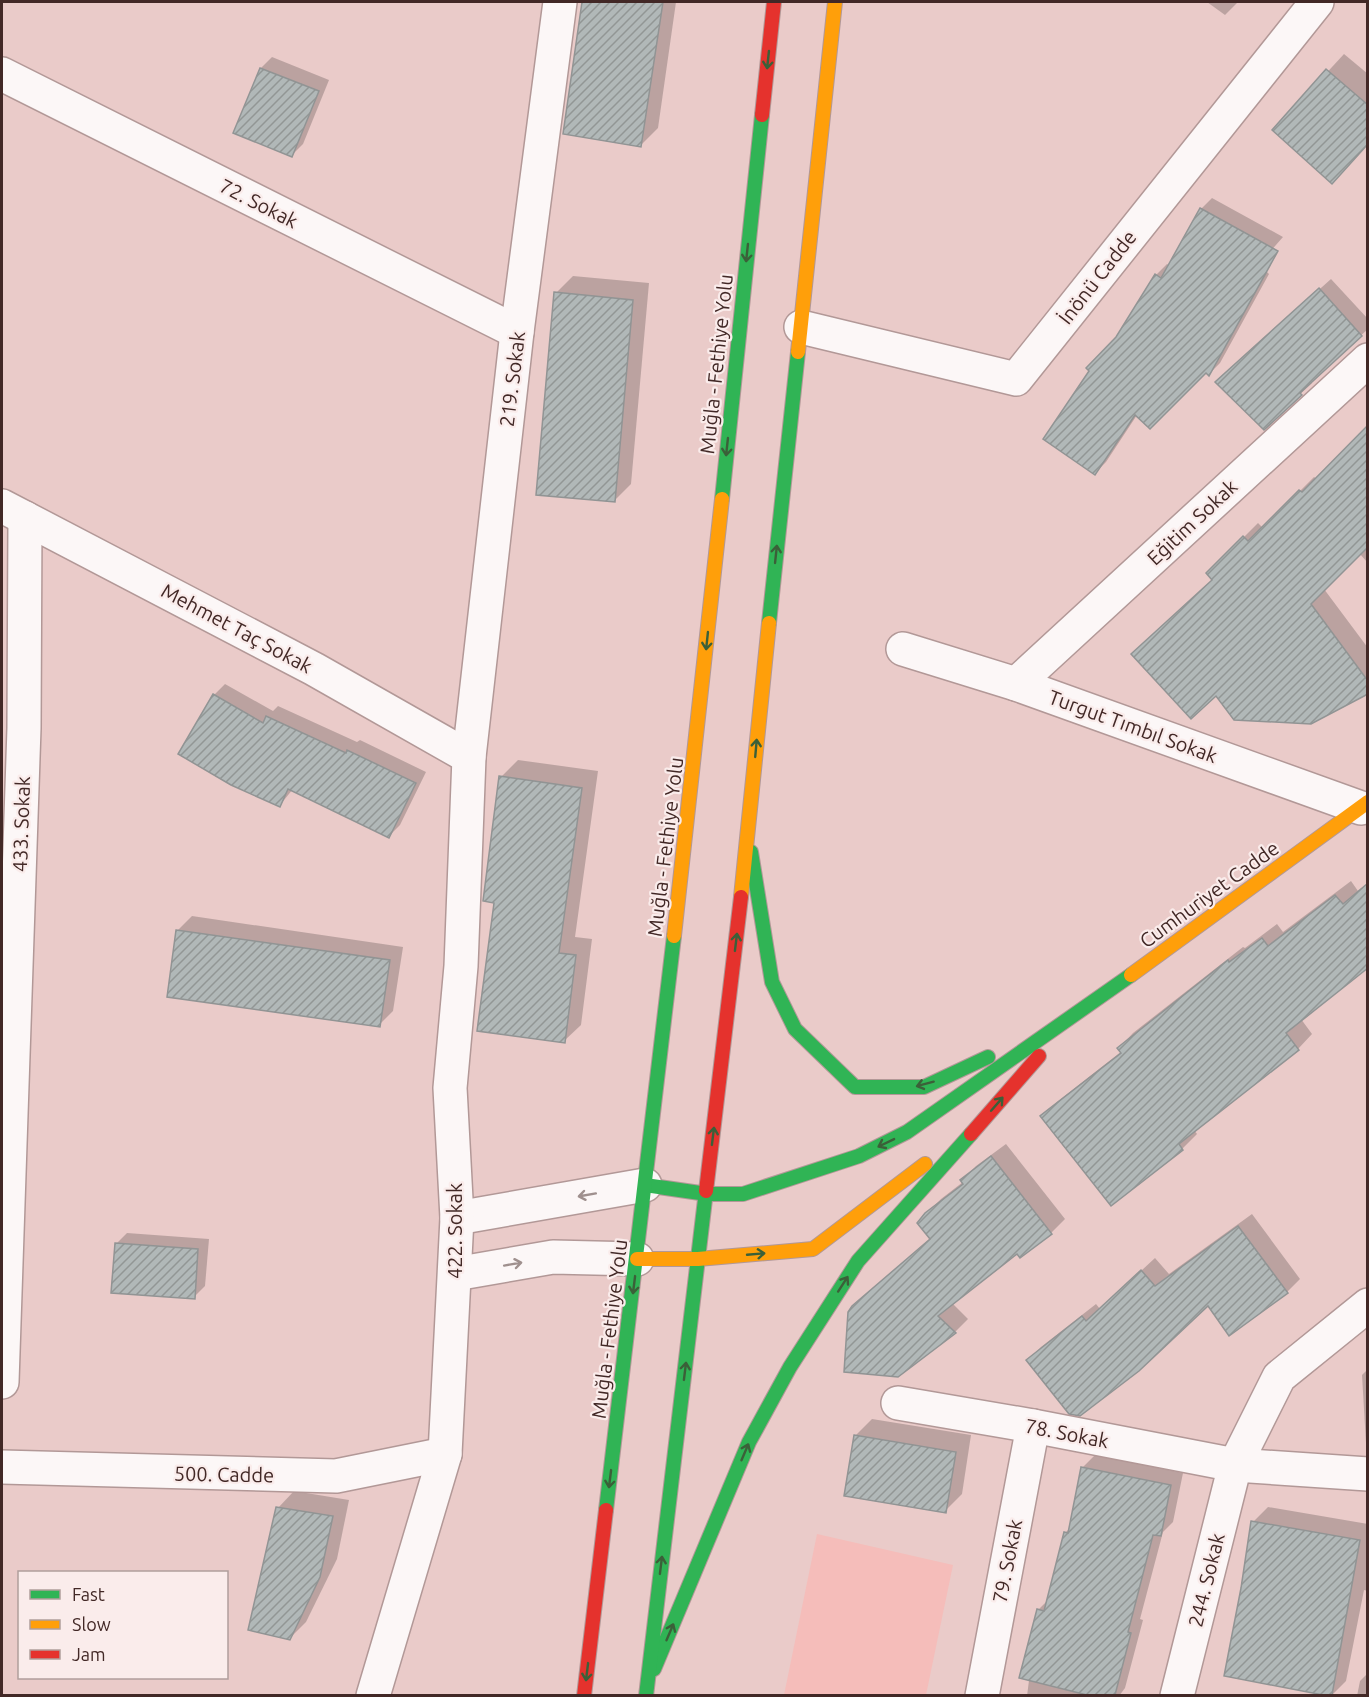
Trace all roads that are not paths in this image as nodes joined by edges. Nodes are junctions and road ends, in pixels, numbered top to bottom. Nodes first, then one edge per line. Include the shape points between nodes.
1 (560, 2) edge
2 (774, 2) edge
3 (835, 2) edge
4 (1317, 2) edge
5 (2, 74) edge
6 (801, 327) junction
7 (517, 332) junction
8 (1368, 360) edge
9 (13, 512) edge
10 (903, 649) dead end
11 (1016, 684) junction
12 (13, 724) edge
13 (469, 757) junction
14 (1364, 805) edge
15 (748, 833) junction
16 (8, 976) edge
17 (1074, 1017) junction
18 (971, 1133) junction
19 (645, 1185) junction
20 (707, 1194) junction
21 (457, 1218) junction
22 (637, 1259) junction
23 (698, 1259) junction
24 (455, 1274) junction
25 (1368, 1305) edge
26 (2, 1382) edge
27 (898, 1403) dead end
28 (1033, 1426) junction
29 (445, 1454) junction
30 (1235, 1465) junction
31 (2, 1467) edge
32 (1368, 1474) edge
33 (646, 1691) edge
34 (373, 1695) edge
35 (584, 1695) edge
36 (982, 1695) edge
37 (1177, 1695) edge

1 - 7 street, 219. Sokak
2 -> 19 main road, Muğla - Fethiye Yolu via 692,782
3 - 6 main road
4 - 6 street, İnönü Cadde via 1016,379
5 - 7 street, 72. Sokak
15 -> 6 main road
7 - 13 street, 219. Sokak
8 - 11 street, Eğitim Sokak
9 - 12 street, 433. Sokak
9 - 13 street, Mehmet Taç Sokak via 314,669
10 - 11 street, Turgut Tımbıl Sokak
11 - 14 street, Turgut Tımbıl Sokak
12 - 16 street, 433. Sokak
13 - 21 street, 422. Sokak via 461,966 450,1088
14 - 17 main road, Cumhuriyet Cadde
17 -> 15 main road via 924,1087 855,1087 795,1029 772,982
20 -> 15 main road
16 - 26 street, 433. Sokak
18 -> 17 main road
17 -> 20 main road via 908,1132 859,1156 743,1194
23 -> 18 main road via 813,1249 918,1168
33 -> 18 main road via 749,1442 790,1367 858,1261
19 - 20 main road
19 -> 21 street
19 - 22 main road, Muğla - Fethiye Yolu
20 - 23 main road
21 - 24 street, 422. Sokak
22 - 23 main road
24 -> 22 street via 553,1257
22 -> 35 main road, Muğla - Fethiye Yolu
33 -> 23 main road
24 - 29 street, 422. Sokak
25 - 30 street, 244. Sokak via 1279,1377
27 - 28 street, 78. Sokak
28 - 30 street, 78. Sokak
28 - 36 street, 79. Sokak
29 - 31 street, 500. Cadde via 336,1476
29 - 34 street, 422. Sokak
30 - 32 street, 78. Sokak
30 - 37 street, 244. Sokak

